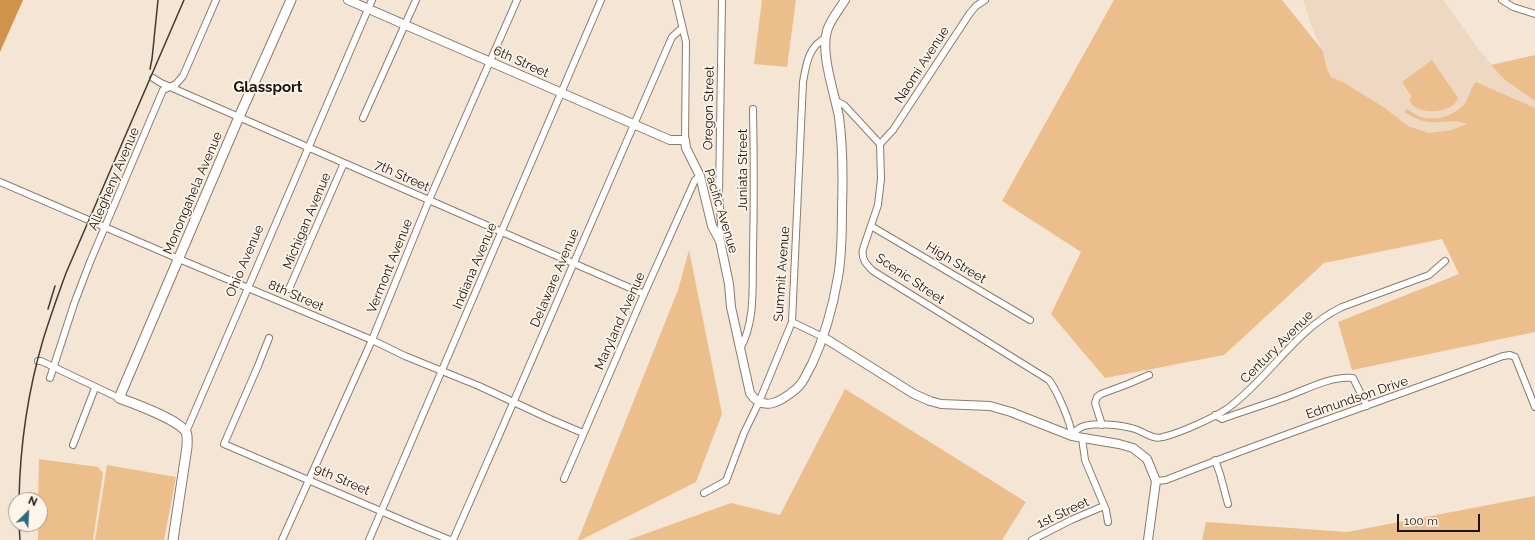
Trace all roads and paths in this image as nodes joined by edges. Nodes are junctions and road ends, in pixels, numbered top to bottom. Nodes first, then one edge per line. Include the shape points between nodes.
1 (216, 0) edge
2 (291, 0) edge
3 (348, 0) edge
4 (372, 0) edge
5 (416, 0) edge
6 (516, 0) edge
7 (601, 0) edge
8 (676, 0) edge
9 (722, 0) edge
10 (845, 0) edge
11 (985, 0) edge
12 (1502, 0) edge
13 (369, 9) junction
14 (1535, 14) edge
15 (405, 25) junction
16 (682, 28) junction
17 (826, 38) junction
18 (490, 61) junction
19 (153, 78) dead end
20 (168, 87) junction
21 (561, 93) junction
22 (836, 101) junction
23 (753, 109) dead end
24 (239, 117) junction
25 (363, 118) dead end
26 (634, 124) junction
27 (685, 140) junction
28 (880, 144) junction
29 (308, 148) junction
30 (344, 163) junction
31 (700, 176) junction
32 (0, 182) edge
33 (429, 200) junction
34 (871, 226) junction
35 (106, 227) junction
36 (501, 232) junction
37 (720, 240) junction
38 (179, 259) junction
39 (1445, 261) dead end
40 (573, 263) junction
41 (248, 287) junction
42 (289, 289) dead end
43 (644, 294) junction
44 (1030, 320) dead end
45 (792, 322) junction
46 (823, 337) junction
47 (269, 338) dead end
48 (372, 340) junction
49 (740, 349) junction
50 (38, 361) dead end
51 (54, 368) junction
52 (442, 372) junction
53 (1149, 375) dead end
54 (50, 378) dead end
55 (95, 388) junction
56 (119, 398) junction
57 (758, 402) junction
58 (514, 403) junction
59 (1367, 406) junction
60 (1535, 407) edge
61 (1215, 415) junction
62 (1102, 425) junction
63 (186, 432) junction
64 (583, 433) junction
65 (1072, 436) junction
66 (1082, 438) junction
67 (73, 445) dead end
68 (1215, 460) junction
69 (564, 479) dead end
70 (308, 480) junction
71 (1156, 481) junction
72 (704, 493) dead end
73 (1228, 504) dead end
74 (1104, 506) junction
75 (381, 511) junction
76 (1108, 522) dead end
77 (173, 540) edge
78 (282, 540) edge
79 (368, 540) edge
80 (452, 540) edge
81 (1032, 540) edge
82 (1148, 540) edge

1 - 20 street, Allegheny Avenue via 183,76 176,84
2 - 24 main road, Monongahela Avenue
3 - 13 street, 6th Street
4 - 13 street, Ohio Avenue
5 - 15 street
6 - 18 street, Vermont Avenue
7 - 21 street, Indiana Avenue
8 - 16 street, Pacific Avenue
9 - 37 street, Oregon Street
10 - 17 street via 830,24
11 - 28 street, Naomi Avenue via 970,14 894,130
12 - 14 street via 1513,7
13 - 15 street, 6th Street
13 - 29 street, Ohio Avenue
15 - 18 street, 6th Street
15 - 25 street
16 - 26 street, Delaware Avenue via 672,37
16 - 27 street, Pacific Avenue via 686,42
17 - 22 street via 826,52
17 - 45 street, Summit Avenue via 813,48 806,63 803,82
18 - 21 street, 6th Street
18 - 33 street, Vermont Avenue
19 - 20 street, 7th Street
20 - 24 street, 7th Street
20 - 35 street, Allegheny Avenue via 162,90
21 - 26 street, 6th Street
21 - 36 street, Indiana Avenue
22 - 28 street via 844,105
22 - 46 street via 843,163 841,241 838,277
23 - 49 street, Juniata Street via 753,292 749,324
24 - 29 street, 7th Street
24 - 38 main road, Monongahela Avenue
26 - 27 street, 6th Street via 670,140
26 - 40 street, Delaware Avenue
27 - 31 street, Pacific Avenue via 686,148
28 - 34 street, Scenic Street via 881,179 878,205
29 - 30 street, 7th Street
29 - 41 street, Ohio Avenue
30 - 33 street, 7th Street
30 - 42 street, Michigan Avenue
31 - 37 street, Pacific Avenue via 712,226
31 - 43 street, Maryland Avenue via 695,180
32 - 35 street, 8th Street
33 - 36 street, 7th Street
33 - 48 street, Vermont Avenue
34 - 44 street, High Street
34 - 65 street, Scenic Street via 862,255 864,262 873,271 1049,380 1071,427
35 - 38 street, 8th Street
35 - 51 street, Allegheny Avenue via 74,304
36 - 40 street, 7th Street
36 - 52 street, Indiana Avenue
37 - 49 street, Pacific Avenue
38 - 41 street, 8th Street
38 - 56 main road, Monongahela Avenue
39 - 61 street, Century Avenue via 1429,275 1342,307 1325,316 1289,347 1241,398 1228,409
40 - 43 street, 7th Street
40 - 58 street, Delaware Avenue
41 - 48 street, 8th Street
41 - 63 street, Ohio Avenue
43 - 64 street, Maryland Avenue
45 - 46 street
45 - 57 street, Summit Avenue
46 - 57 street via 799,387 778,402
46 - 65 street via 914,394 930,401 941,404 990,406
47 - 70 street, 9th Street via 224,444
48 - 52 street, 8th Street
48 - 70 street, Vermont Avenue
49 - 57 street, Pacific Avenue via 750,393
50 - 51 street
51 - 54 street, Allegheny Avenue
51 - 55 street
52 - 58 street, 8th Street
52 - 75 street, Indiana Avenue
53 - 62 street via 1097,397 1095,403
55 - 56 street
55 - 67 street
56 - 63 main road via 172,420
57 - 72 street, Summit Avenue via 726,481
58 - 64 street, 8th Street
58 - 80 street, Delaware Avenue
59 - 60 street, Edmundson Drive via 1510,355 1517,361
59 - 61 street via 1353,378 1346,378 1323,382 1271,403 1222,418
59 - 68 street, Edmundson Drive
61 - 62 street, Century Avenue via 1161,438 1125,427
62 - 65 street, Century Avenue via 1078,429
63 - 77 main road, Ohio Avenue via 188,439
64 - 69 street, Maryland Avenue
65 - 66 street
66 - 71 street via 1133,448 1147,459
66 - 74 street via 1085,460
68 - 71 street, Edmundson Drive via 1166,480
68 - 73 street
70 - 75 street, 9th Street
70 - 78 street, Vermont Avenue
71 - 82 street
74 - 76 street
74 - 81 street, 1st Street
75 - 79 street, Indiana Avenue
75 - 80 street, 9th Street

